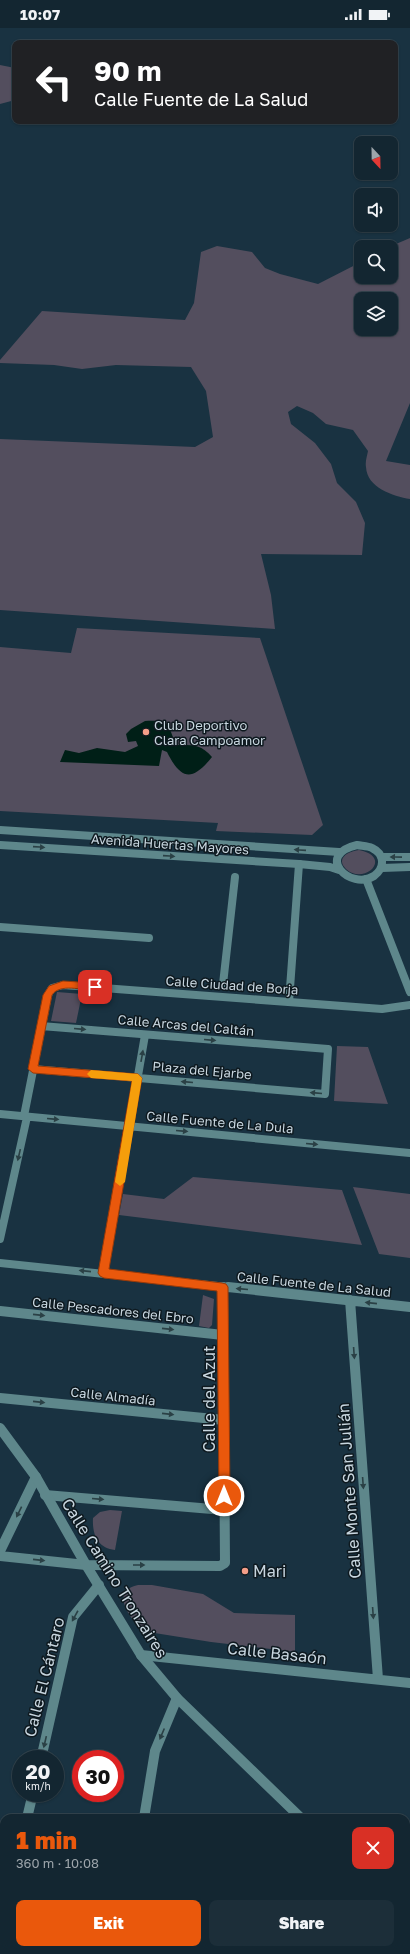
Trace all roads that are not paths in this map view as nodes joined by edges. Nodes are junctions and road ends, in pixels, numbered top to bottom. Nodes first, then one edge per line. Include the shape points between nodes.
1 (0, 830) edge
2 (0, 845) edge
3 (339, 852) junction
4 (382, 857) junction
5 (410, 857) edge
6 (299, 864) junction
7 (410, 867) edge
8 (382, 868) junction
9 (339, 870) junction
10 (235, 877) dead end
11 (366, 879) junction
12 (0, 927) edge
13 (149, 938) dead end
14 (223, 984) dead end
15 (410, 992) edge
16 (289, 1002) junction
17 (410, 1005) edge
18 (41, 1026) junction
19 (145, 1035) junction
20 (328, 1049) joint
21 (33, 1069) junction
22 (138, 1078) junction
23 (0, 1114) edge
24 (26, 1116) junction
25 (129, 1126) junction
26 (410, 1153) edge
27 (0, 1239) edge
28 (0, 1263) edge
29 (104, 1273) junction
30 (222, 1287) junction
31 (350, 1300) junction
32 (410, 1307) edge
33 (0, 1311) edge
34 (223, 1335) junction
35 (0, 1398) edge
36 (224, 1420) junction
37 (0, 1429) edge
38 (36, 1476) junction
39 (45, 1495) junction
40 (224, 1510) junction
41 (0, 1551) edge
42 (0, 1556) edge
43 (86, 1565) junction
44 (99, 1585) junction
45 (141, 1655) junction
46 (378, 1679) junction
47 (410, 1683) edge
48 (177, 1698) junction
49 (43, 1750) edge
50 (31, 1802) edge
51 (28, 1814) edge
52 (145, 1814) edge
53 (297, 1814) edge

3 -> 1 street, Avenida Huertas Mayores
2 -> 6 street, Avenida Huertas Mayores
3 - 4 street, Avenida Huertas Mayores via 350,846 365,845
3 - 9 street via 336,861
5 -> 4 street
4 - 8 street
6 - 9 street, Avenida Huertas Mayores
6 - 16 street
7 - 8 street
8 - 11 street
9 - 11 street, Avenida Huertas Mayores via 351,878
10 - 14 street
11 - 15 street
12 - 13 street
16 - 17 street, Calle Ciudad de Borja via 382,1009
16 - 18 street, Calle Ciudad de Borja via 63,985 52,988 48,995
18 -> 19 street, Calle Arcas del Caltán
18 - 21 street
19 -> 20 street, Calle Arcas del Caltán
22 -> 19 street
20 -> 22 street, Plaza del Ejarbe via 325,1094
21 - 22 street, Plaza del Ejarbe
21 - 24 street
22 - 25 street
23 - 24 street, Calle Fuente de La Dula
24 -> 25 street, Calle Fuente de La Dula
24 -> 27 street
25 -> 26 street, Calle Fuente de La Dula
25 - 29 street
29 -> 28 street, Calle Fuente de La Salud
29 - 30 street, Calle Fuente de La Salud
31 -> 30 street, Calle Fuente de La Salud
30 - 34 street, Calle del Azut
32 -> 31 street, Calle Fuente de La Salud
31 -> 46 street, Calle Monte San Julián
33 -> 34 street, Calle Pescadores del Ebro
34 - 36 street, Calle del Azut
35 -> 36 street, Calle Almadía
36 - 40 street, Calle del Azut
37 - 38 street, Calle Camino Tronzaires
38 - 39 street, Calle Camino Tronzaires
38 -> 41 street
39 -> 40 street
39 - 43 street, Calle Camino Tronzaires
43 -> 40 street, Calle del Azut via 220,1566 225,1563
42 -> 43 street
43 - 44 street, Calle Camino Tronzaires
44 - 45 street, Calle Camino Tronzaires
44 -> 49 street, Calle El Cántaro via 73,1617
45 - 46 street, Calle Basaón
45 - 48 street, Calle Camino Tronzaires
46 - 47 street, Calle Basaón
48 -> 52 street via 155,1751
48 - 53 street, Calle Camino Tronzaires
50 - 51 street

